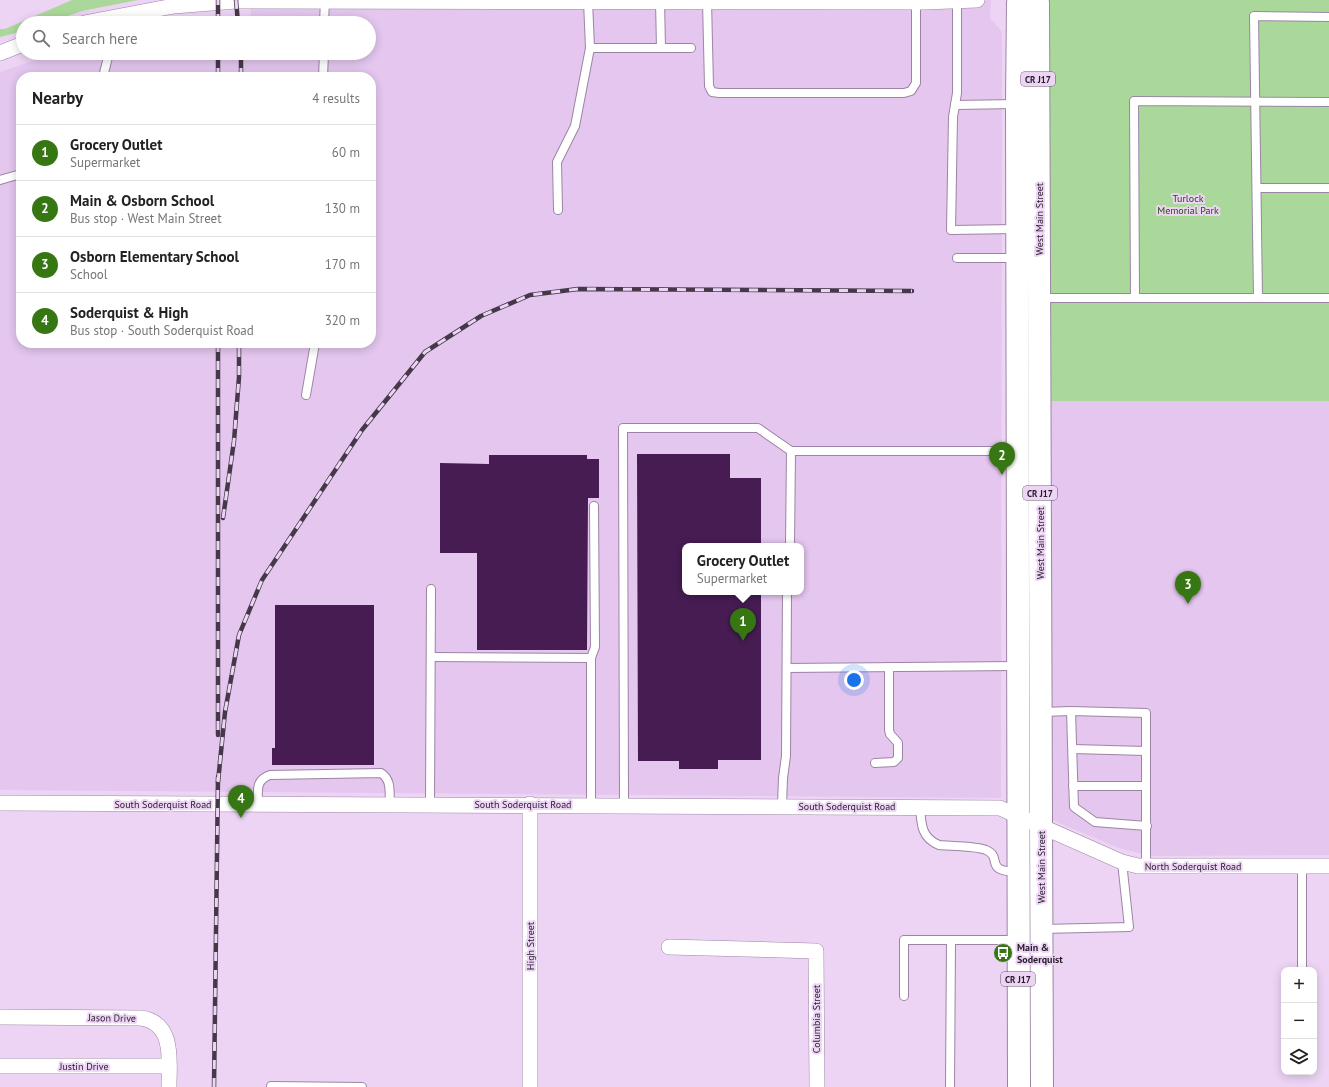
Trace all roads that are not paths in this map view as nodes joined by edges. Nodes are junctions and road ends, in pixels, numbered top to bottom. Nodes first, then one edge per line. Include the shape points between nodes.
1 (322, 0) edge
2 (325, 0) edge
3 (356, 0) edge
4 (413, 0) edge
5 (977, 0) edge
6 (1019, 0) edge
7 (1036, 0) edge
8 (597, 1) edge
9 (660, 1) junction
10 (707, 1) junction
11 (922, 1) edge
12 (957, 1) edge
13 (132, 16) edge
14 (324, 16) edge
15 (1329, 17) edge
16 (16, 46) edge
17 (590, 48) junction
18 (661, 48) junction
19 (691, 48) dead end
20 (0, 52) edge
21 (107, 60) edge
22 (324, 60) edge
23 (104, 72) edge
24 (323, 72) edge
25 (1256, 102) junction
26 (1329, 102) edge
27 (1017, 104) junction
28 (955, 105) junction
29 (16, 175) edge
30 (0, 180) edge
31 (1257, 188) junction
32 (1329, 188) edge
33 (558, 210) dead end
34 (1017, 229) junction
35 (957, 258) dead end
36 (1028, 258) junction
37 (1040, 298) junction
38 (1135, 298) junction
39 (1258, 298) junction
40 (1329, 298) edge
41 (314, 348) edge
42 (306, 395) dead end
43 (791, 451) junction
44 (1018, 451) junction
45 (594, 506) dead end
46 (790, 543) edge
47 (431, 589) dead end
48 (787, 595) edge
49 (431, 657) junction
50 (591, 658) junction
51 (1017, 666) junction
52 (889, 667) junction
53 (787, 668) junction
54 (1040, 712) junction
55 (1071, 712) junction
56 (1072, 749) junction
57 (1146, 751) junction
58 (875, 763) dead end
59 (1073, 786) junction
60 (1146, 786) junction
61 (0, 803) edge
62 (390, 804) junction
63 (430, 804) junction
64 (530, 804) junction
65 (258, 805) junction
66 (591, 805) junction
67 (624, 805) junction
68 (782, 806) junction
69 (920, 806) junction
70 (1018, 817) junction
71 (1147, 826) junction
72 (1041, 827) junction
73 (1122, 862) junction
74 (1302, 866) junction
75 (1329, 866) edge
76 (1146, 867) junction
77 (1018, 872) junction
78 (1041, 929) junction
79 (951, 940) junction
80 (1018, 940) junction
81 (669, 947) dead end
82 (1302, 967) edge
83 (904, 996) dead end
84 (0, 1017) edge
85 (0, 1066) edge
86 (169, 1066) junction
87 (271, 1086) edge
88 (169, 1087) edge
89 (362, 1087) edge
90 (530, 1087) edge
91 (817, 1087) edge
92 (950, 1087) edge
93 (1019, 1087) edge
94 (1042, 1087) edge

1 - 2 street
1 - 13 street via 199,3
2 - 3 street
2 - 14 lane
3 - 4 street
4 - 8 street
5 - 12 street
6 - 27 main road, West Main Street / CR J17
7 - 36 main road, West Main Street / CR J17 via 1038,11
8 - 9 street
8 - 17 lane
9 - 10 street
9 - 18 lane
10 - 11 street
10 - 11 lane via 709,86 712,92 719,93 911,91 916,83
11 - 12 street
12 - 28 lane
15 - 25 lane via 1254,16
16 - 20 street
17 - 18 lane
17 - 33 lane via 575,126 557,162
18 - 19 lane
21 - 23 lane
22 - 24 lane
25 - 26 lane
25 - 31 lane
25 - 38 lane via 1134,101
27 - 28 lane
27 - 34 main road, West Main Street / CR J17
28 - 34 lane via 951,230
29 - 30 lane
31 - 32 lane
31 - 39 lane
34 - 36 main road, West Main Street / CR J17
35 - 36 lane
36 - 37 main road, West Main Street / CR J17
36 - 44 main road, West Main Street / CR J17
37 - 38 lane
37 - 54 main road, West Main Street / CR J17
38 - 39 lane
39 - 40 lane
41 - 42 lane
43 - 44 lane
43 - 46 lane
43 - 67 lane via 758,428 623,428
44 - 51 main road, West Main Street / CR J17
45 - 50 lane via 595,647
47 - 49 lane
48 - 53 lane
49 - 50 lane
49 - 63 lane
50 - 66 lane
51 - 52 lane
51 - 70 main road, West Main Street / CR J17
52 - 53 lane
52 - 58 lane via 889,730 898,743 899,756 894,762
53 - 68 lane via 786,756
54 - 55 lane
54 - 72 main road, West Main Street / CR J17
55 - 56 lane
55 - 57 lane via 1146,712
56 - 57 lane
56 - 59 lane
57 - 60 lane
59 - 60 lane
59 - 71 lane via 1074,807 1095,822
60 - 71 lane
61 - 65 street, South Soderquist Road
62 - 63 street, South Soderquist Road
62 - 65 street, South Soderquist Road
62 - 65 lane via 389,783 387,777 381,773 270,775 259,782
63 - 64 street, South Soderquist Road
64 - 66 street, South Soderquist Road
64 - 90 street, High Street
66 - 67 street, South Soderquist Road
67 - 68 street, South Soderquist Road
68 - 69 street, South Soderquist Road
69 - 70 street, South Soderquist Road via 1000,808
69 - 77 lane via 922,828 926,837 933,843 985,849 993,856 996,868
70 - 72 street, South Soderquist Road
70 - 77 main road, West Main Street / CR J17
71 - 76 lane
72 - 73 street, North Soderquist Road
72 - 78 main road, West Main Street / CR J17
73 - 76 street, North Soderquist Road
73 - 78 lane via 1129,927
74 - 75 street, North Soderquist Road
74 - 76 street, North Soderquist Road
74 - 82 lane
77 - 80 main road, West Main Street / CR J17
78 - 94 main road, West Main Street / CR J17
79 - 80 lane
79 - 83 lane via 904,940
79 - 92 lane
80 - 93 main road, West Main Street / CR J17
81 - 91 street, Columbia Street via 816,951
84 - 86 street, Jason Drive via 147,1019 157,1025 166,1038
85 - 86 street, Justin Drive
86 - 88 street, Jason Drive
87 - 89 lane

